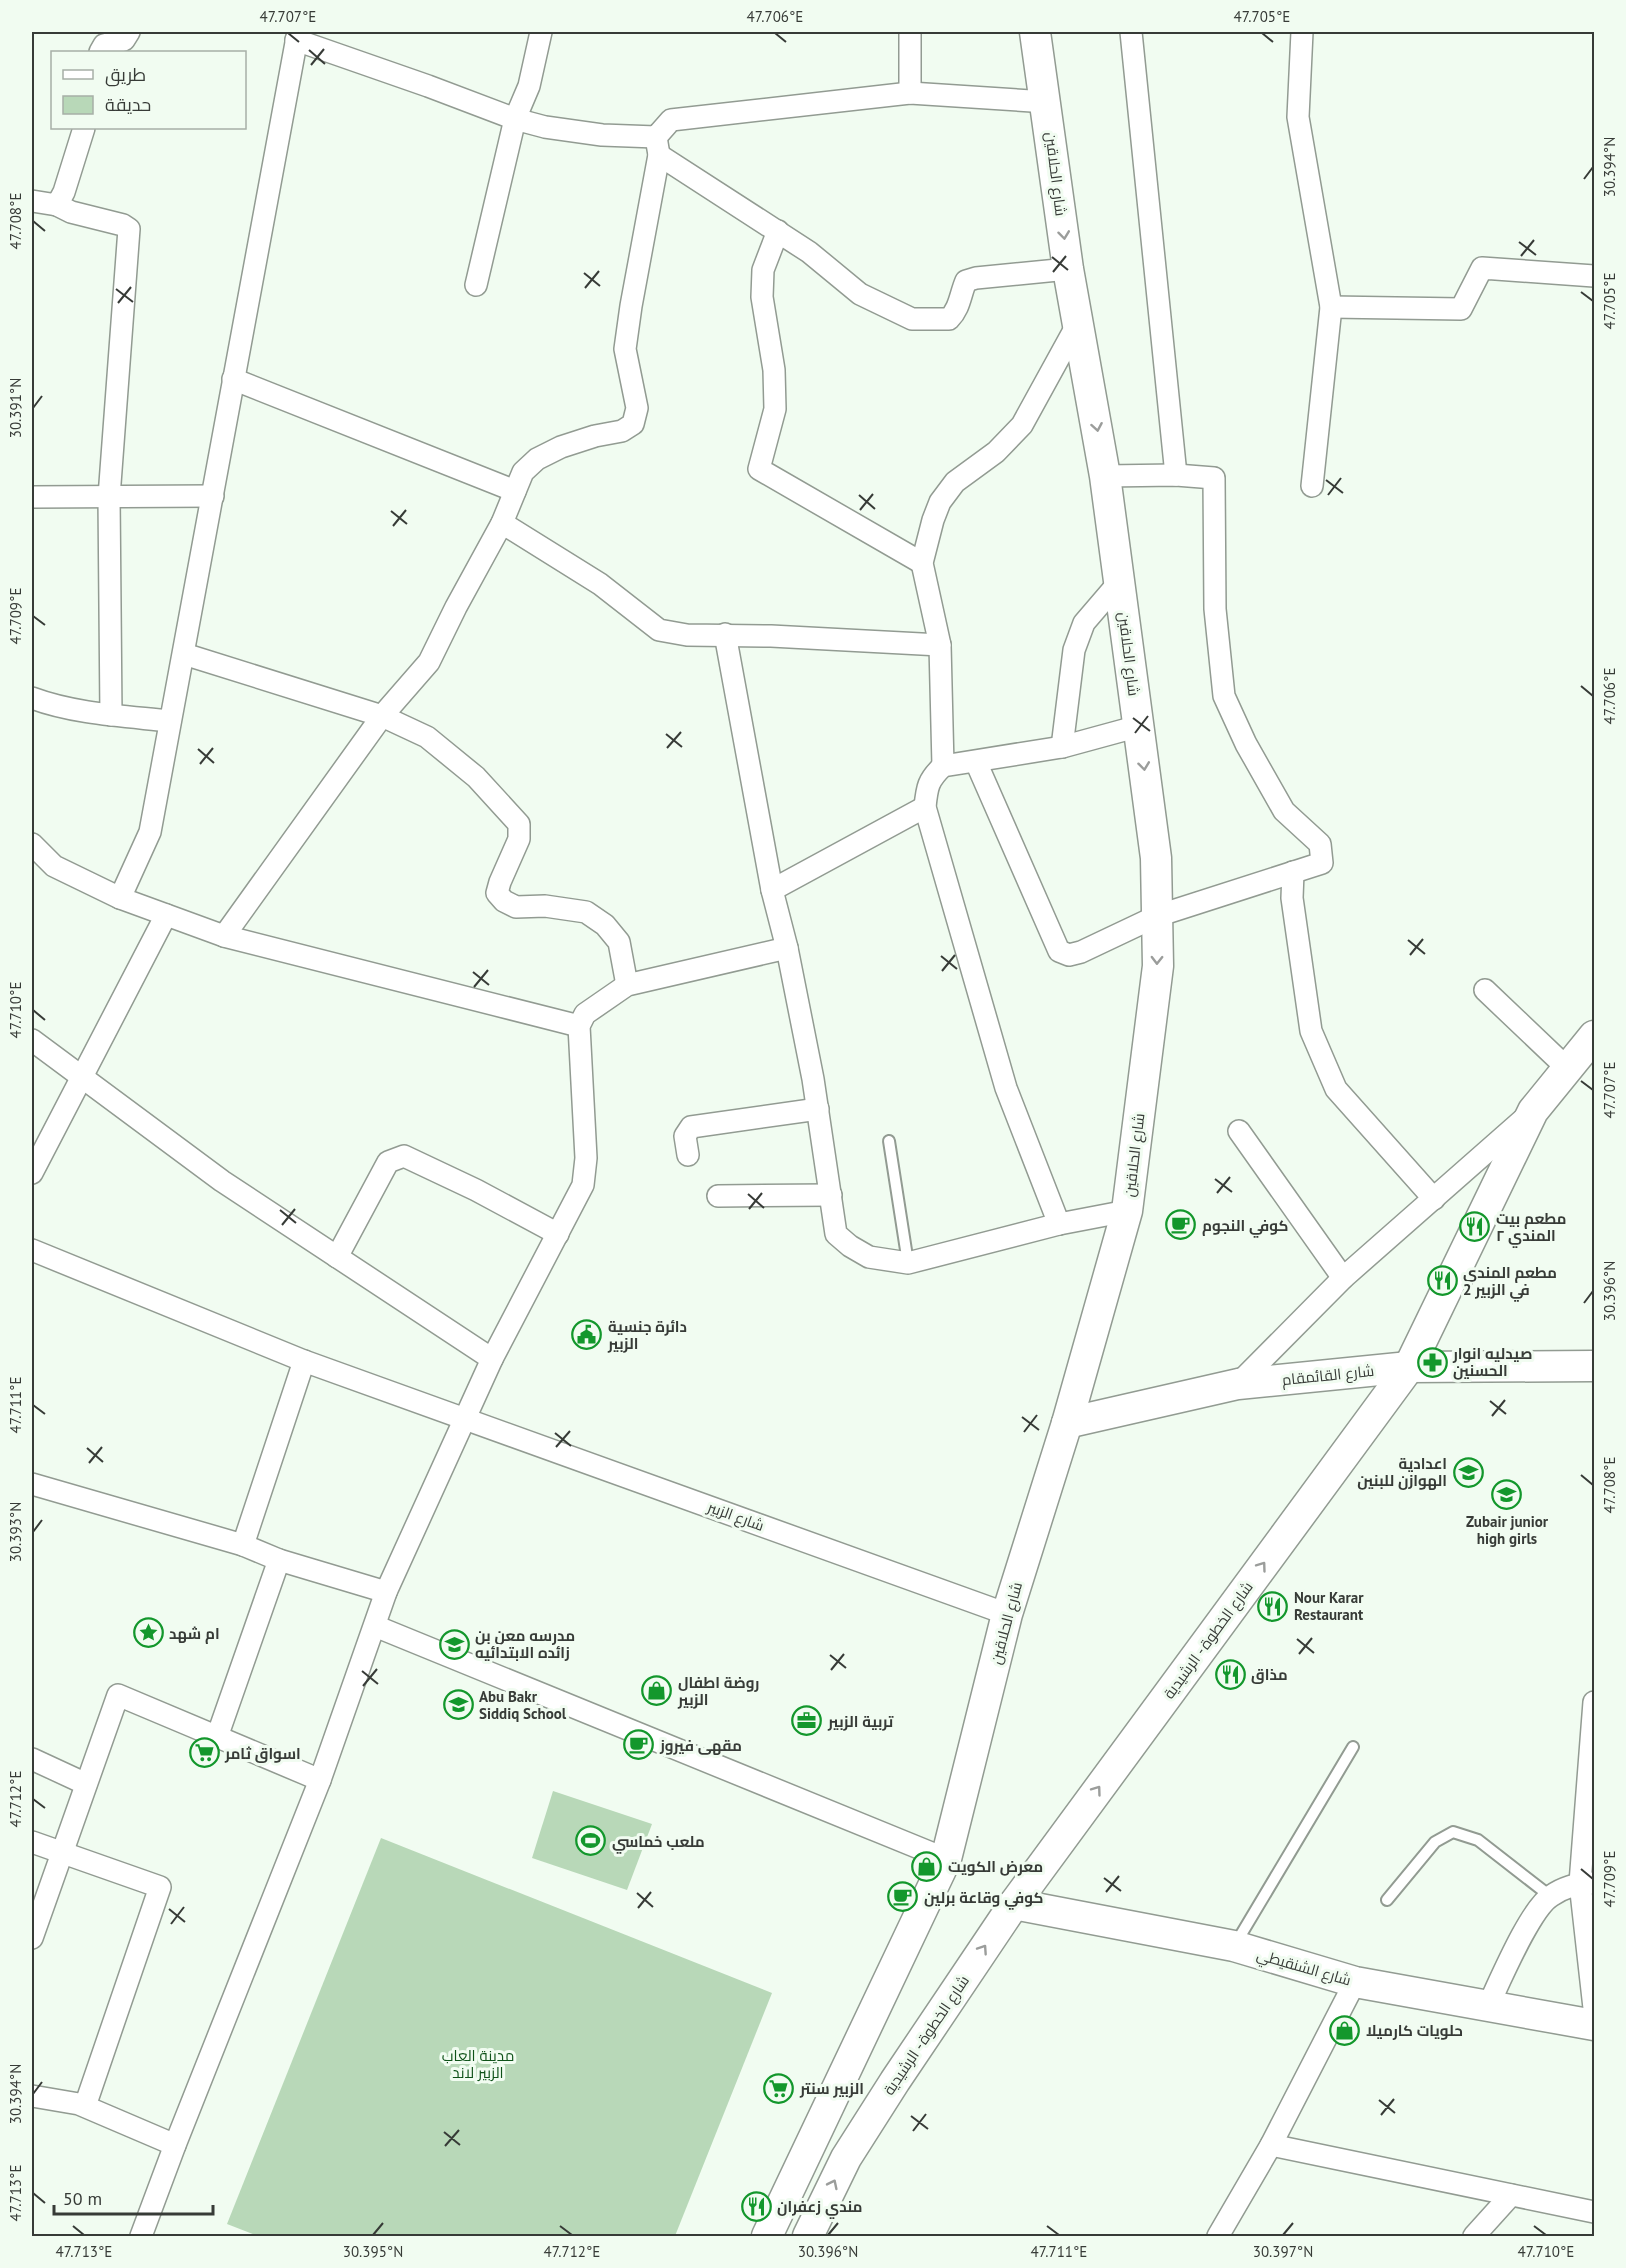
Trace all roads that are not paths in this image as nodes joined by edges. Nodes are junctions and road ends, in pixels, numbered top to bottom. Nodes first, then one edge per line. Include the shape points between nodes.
1 (129, 32) edge
2 (541, 32) edge
3 (910, 32) edge
4 (1035, 32) edge
5 (1131, 32) edge
6 (1302, 32) edge
7 (297, 36) edge
8 (101, 51) edge
9 (910, 93) junction
10 (1047, 102) junction
11 (515, 119) junction
12 (84, 129) edge
13 (658, 146) junction
14 (32, 201) edge
15 (57, 205) junction
16 (778, 231) junction
17 (1068, 269) junction
18 (1594, 276) edge
19 (476, 285) dead end
20 (1331, 307) junction
21 (1078, 323) junction
22 (232, 378) junction
23 (1176, 475) junction
24 (1105, 476) junction
25 (1312, 486) dead end
26 (515, 491) junction
27 (213, 496) junction
28 (32, 497) edge
29 (109, 497) junction
30 (502, 523) junction
31 (922, 564) junction
32 (1120, 581) junction
33 (725, 634) junction
34 (940, 645) junction
35 (184, 654) junction
36 (32, 698) edge
37 (111, 715) junction
38 (382, 716) junction
39 (170, 721) junction
40 (1139, 726) junction
41 (1062, 747) junction
42 (976, 762) junction
43 (943, 766) junction
44 (926, 807) junction
45 (32, 844) edge
46 (1293, 872) junction
47 (772, 890) junction
48 (120, 898) junction
49 (166, 915) junction
50 (1157, 916) junction
51 (224, 936) junction
52 (787, 948) junction
53 (627, 985) junction
54 (1485, 990) dead end
55 (579, 1026) junction
56 (1594, 1036) edge
57 (32, 1040) edge
58 (1568, 1069) junction
59 (82, 1076) junction
60 (818, 1109) junction
61 (1533, 1111) junction
62 (1239, 1131) dead end
63 (889, 1141) dead end
64 (688, 1155) dead end
65 (32, 1173) edge
66 (831, 1195) junction
67 (718, 1196) dead end
68 (1434, 1199) junction
69 (1127, 1211) junction
70 (1059, 1224) junction
71 (558, 1234) junction
72 (32, 1250) edge
73 (337, 1257) junction
74 (908, 1263) junction
75 (1343, 1278) junction
76 (492, 1359) junction
77 (304, 1360) junction
78 (1594, 1366) edge
79 (1408, 1368) junction
80 (1238, 1384) junction
81 (465, 1417) junction
82 (1066, 1423) junction
83 (32, 1484) edge
84 (243, 1545) junction
85 (279, 1560) junction
86 (386, 1592) junction
87 (1007, 1614) junction
88 (375, 1626) junction
89 (1594, 1702) edge
90 (217, 1737) junction
91 (1353, 1747) dead end
92 (32, 1759) edge
93 (320, 1780) junction
94 (86, 1784) junction
95 (32, 1842) edge
96 (62, 1852) junction
97 (946, 1858) junction
98 (1587, 1883) edge
99 (1550, 1896) junction
100 (1387, 1900) dead end
101 (1014, 1904) junction
102 (32, 1938) edge
103 (1234, 1946) junction
104 (1355, 1982) junction
105 (1488, 2006) junction
106 (1594, 2008) edge
107 (1594, 2025) edge
108 (32, 2096) edge
109 (85, 2106) junction
110 (175, 2145) junction
111 (1270, 2145) junction
112 (1511, 2195) junction
113 (1594, 2212) edge
114 (770, 2230) edge
115 (141, 2236) edge
116 (801, 2236) edge
117 (808, 2236) edge
118 (1218, 2236) edge
119 (1474, 2236) edge

1 - 8 street via 124,40 104,45
2 - 11 street via 529,86
3 - 9 street
4 - 10 main road, شارع الحلاقين
5 - 23 street
6 - 20 street via 1298,117
7 - 11 street
7 - 22 street
9 - 10 street
9 - 13 street via 671,120
10 -> 17 main road, شارع الحلاقين
11 - 13 street
11 - 19 street
12 - 15 street
13 - 16 street
13 - 26 street via 625,349 637,408 633,424 622,431 561,447 537,459 523,472
14 - 15 street
15 - 29 street via 129,229
16 - 17 street via 860,294 912,319 950,319 958,310 966,281
16 - 31 street via 763,270 762,297 774,370 775,409 759,469
17 - 21 main road, شارع الحلاقين
18 - 20 street via 1482,267 1461,309
20 - 25 street
21 -> 24 main road, شارع الحلاقين
21 - 31 street via 1022,424 996,452 955,482 940,502
22 - 26 street
22 - 27 street
23 - 24 street
23 - 46 street via 1214,478 1215,609 1224,696 1284,811 1320,844 1322,863
24 - 32 main road, شارع الحلاقين
26 - 30 street
27 - 29 street
27 - 35 street
28 - 29 street
29 - 37 street
30 - 33 street via 600,584 659,630 687,635
30 - 38 street via 429,662
31 - 34 street
32 - 40 main road, شارع الحلاقين
32 - 41 street via 1084,623 1074,650
33 - 34 street
33 - 47 street
34 - 43 street
35 - 38 street
35 - 39 street
36 - 37 street via 53,706
37 - 39 street
38 - 51 street
38 - 53 street via 427,737 476,777 519,824 519,839 497,893 504,902 516,907 586,912 620,942
39 - 48 street via 150,832
40 - 41 street
40 -> 50 main road, شارع الحلاقين via 1156,858
41 - 42 street
42 - 43 street
42 - 50 street via 1059,951 1069,955 1081,952
43 - 44 street via 930,778
44 - 47 street
44 - 70 street via 1006,1088
45 - 48 street via 54,866
46 - 50 street
46 - 68 street via 1292,898 1311,1031 1336,1089
47 - 52 street
48 - 49 street
49 - 51 street
49 - 59 street
50 -> 69 main road, شارع الحلاقين via 1158,966
51 - 55 street
52 - 53 street
52 - 60 street
53 - 55 street via 585,1014
54 - 58 street
55 - 71 street via 586,1158 583,1185
56 - 58 main road, شارع الخطوة - الرشيدية
57 - 59 street
58 - 61 main road, شارع الخطوة - الرشيدية
59 - 65 street
59 - 73 street via 222,1181
60 - 64 street via 691,1127 685,1136
60 - 66 street
61 - 68 street
61 - 79 main road, شارع الخطوة - الرشيدية
62 - 75 street
63 - 74 lane
66 - 67 street
66 - 74 street via 836,1234 869,1257
68 - 75 street
69 - 70 street
69 - 82 main road, شارع الحلاقين
70 - 74 street
71 - 73 street via 404,1156 388,1162
71 - 76 street
72 - 77 street, شارع الزبير
73 - 76 street
75 - 80 street
76 - 81 street
77 - 81 street, شارع الزبير
77 - 84 street
78 - 79 main road, شارع القائمقام
79 - 80 main road, شارع القائمقام
101 -> 79 main road, شارع الخطوة - الرشيدية
80 - 82 main road, شارع القائمقام
81 - 86 street
81 - 87 street, شارع الزبير
82 - 87 main road, شارع الحلاقين
83 - 84 street
84 - 85 street
85 - 86 street
85 - 90 street
86 - 88 street
87 - 97 main road, شارع الحلاقين
88 - 93 street
88 - 97 street
89 - 98 street
90 - 93 street
90 - 94 street via 118,1695
91 - 103 lane
92 - 94 street
93 - 110 street
94 - 96 street
95 - 96 street
96 - 102 street
96 - 109 street via 160,1887
97 - 114 main road, شارع الحلاقين
98 - 99 street
98 - 106 street
99 - 100 lane via 1478,1840 1452,1832 1435,1842
99 - 105 street via 1521,1938
101 - 103 main road, شارع الشنقيطي
117 -> 101 main road, شارع الخطوة - الرشيدية via 846,2158
103 - 104 main road, شارع الشنقيطي
104 - 105 main road, شارع الشنقيطي
104 - 111 street
105 - 107 main road, شارع الشنقيطي
108 - 109 street
109 - 110 street
110 - 115 street
111 - 112 street
111 - 118 street
112 - 113 street
112 - 119 street
114 - 116 main road

